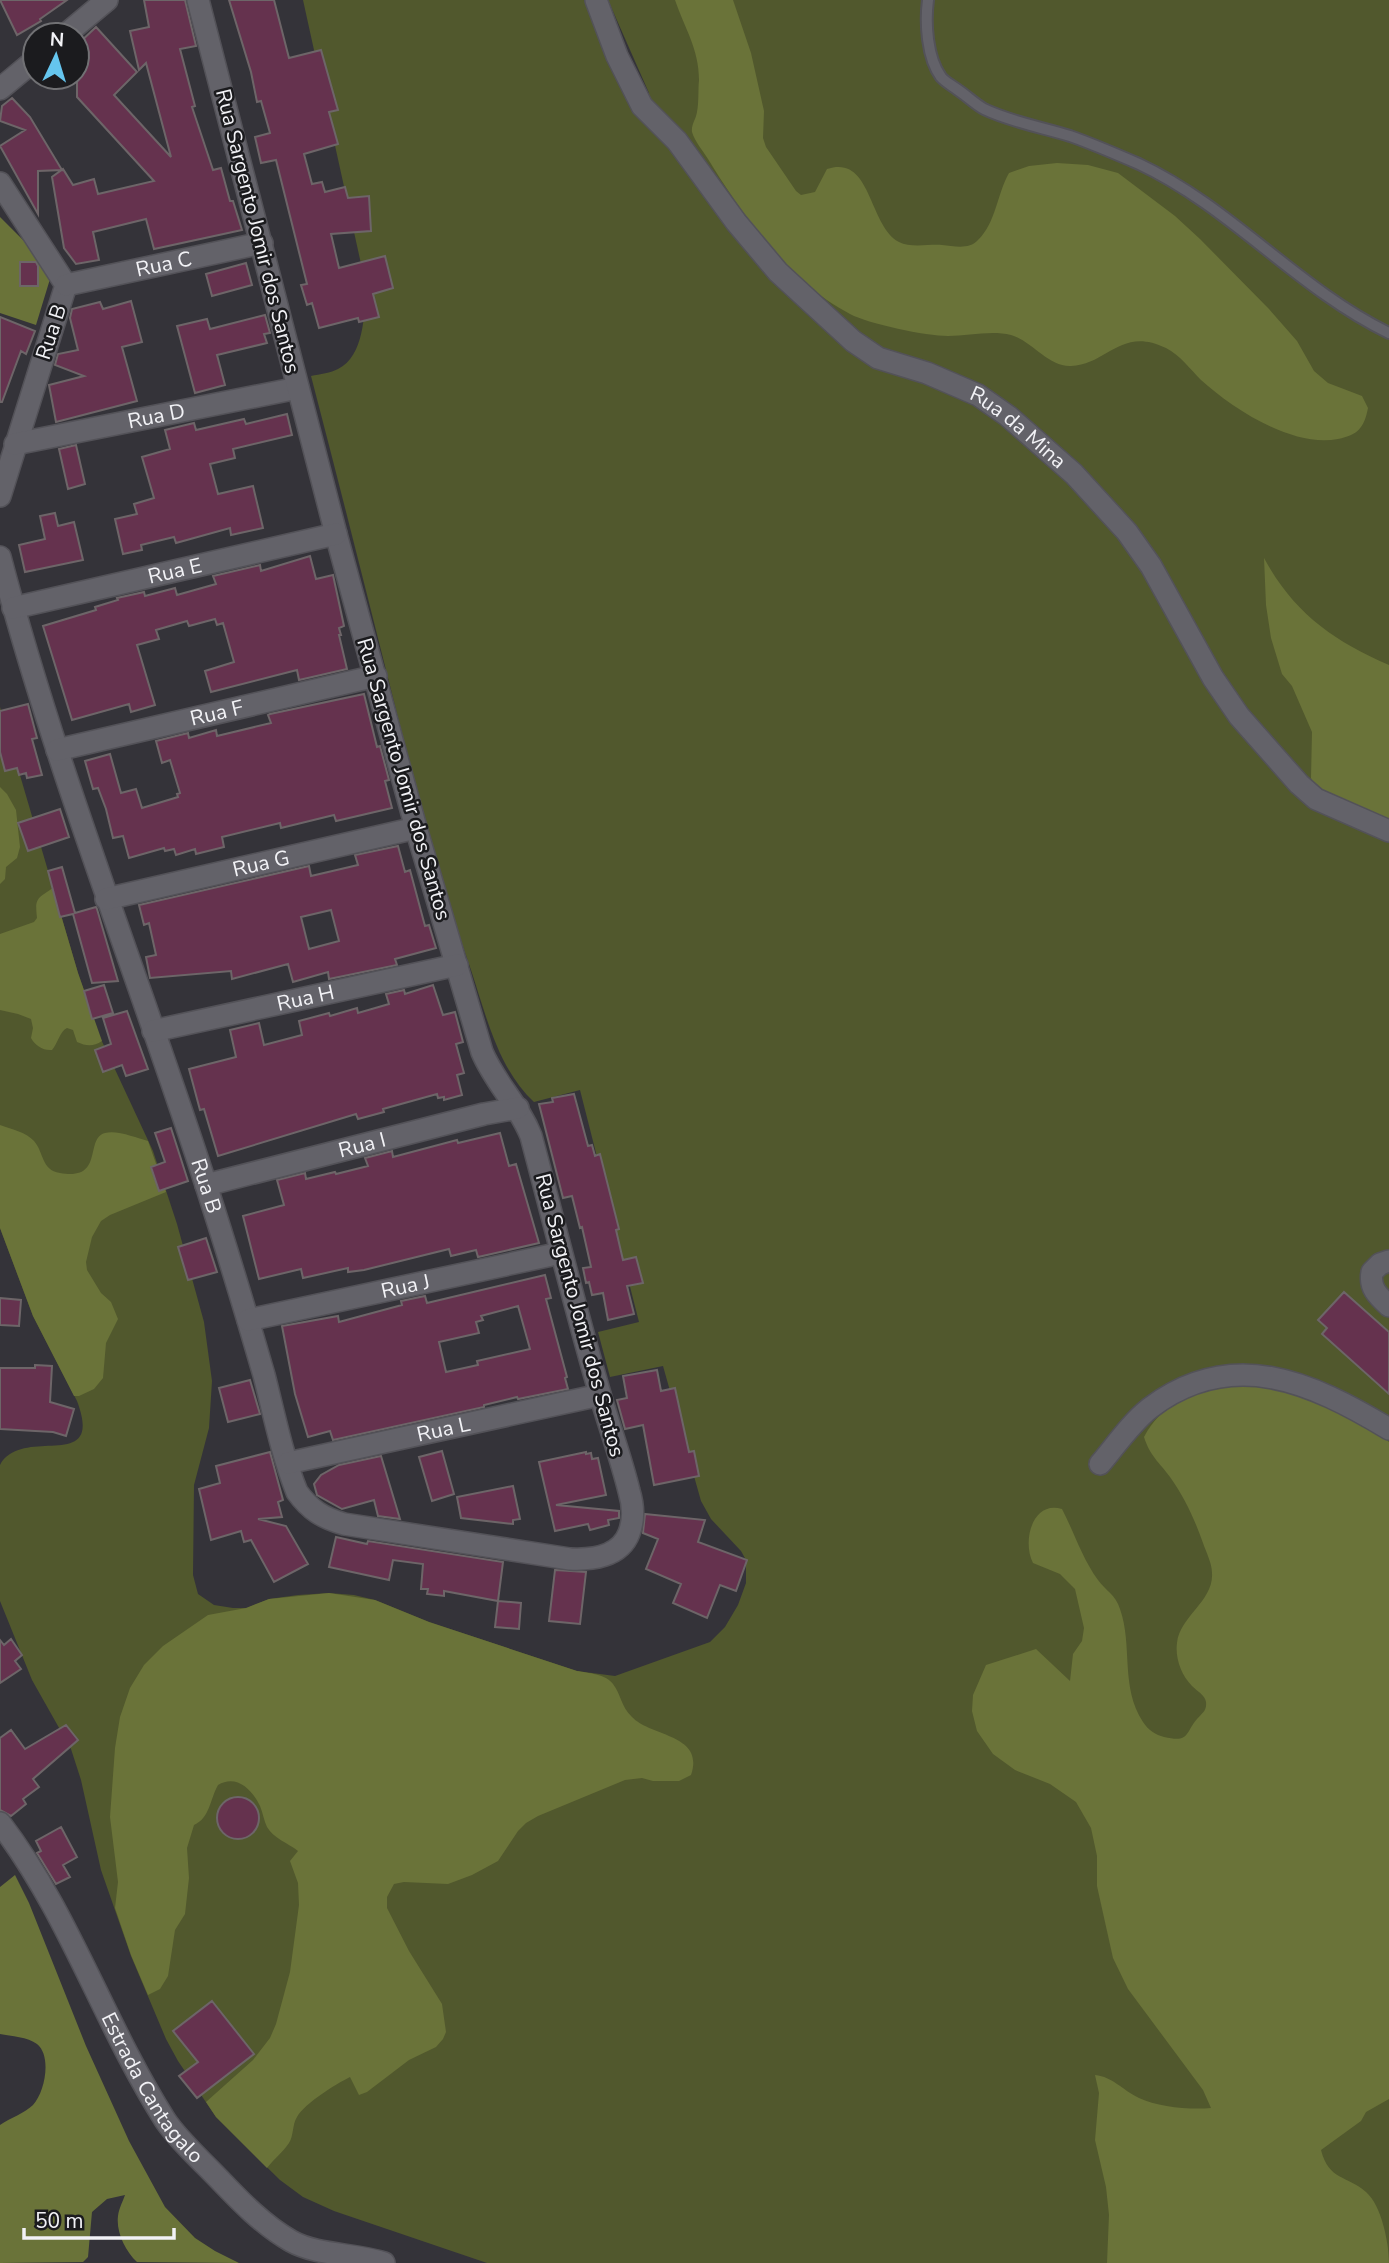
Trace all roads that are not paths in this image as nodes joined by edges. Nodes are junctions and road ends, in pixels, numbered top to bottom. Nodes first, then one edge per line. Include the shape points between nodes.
1 (107, 0) edge
2 (198, 0) edge
3 (596, 0) edge
4 (928, 0) edge
5 (82, 21) edge
6 (21, 72) edge
7 (0, 89) edge
8 (0, 183) edge
9 (262, 243) junction
10 (66, 285) junction
11 (1389, 334) edge
12 (298, 388) junction
13 (15, 444) junction
14 (0, 496) edge
15 (336, 534) junction
16 (0, 556) edge
17 (13, 608) junction
18 (376, 676) junction
19 (57, 750) junction
20 (416, 828) junction
21 (1389, 831) edge
22 (106, 899) junction
23 (457, 965) junction
24 (153, 1031) junction
25 (518, 1108) junction
26 (206, 1185) junction
27 (561, 1253) junction
28 (1389, 1261) edge
29 (1389, 1306) edge
30 (248, 1320) junction
31 (600, 1395) junction
32 (1389, 1429) edge
33 (288, 1463) junction
34 (1100, 1464) dead end
35 (622, 1544) joint
36 (0, 1823) edge
37 (384, 2263) edge

1 - 5 street
2 - 9 street, Rua Sargento Jomir dos Santos
3 - 21 street, Rua da Mina via 642,106 677,141 778,272 853,341 878,358 978,395 1074,474 1152,566 1238,716 1316,799
4 - 11 lane via 928,35 942,78 981,108 1098,146 1177,184 1325,295
6 - 7 street
8 - 10 street, Rua B
9 - 10 street, Rua C
9 - 12 street, Rua Sargento Jomir dos Santos
10 - 13 street, Rua B
12 - 13 street, Rua D
12 - 15 street, Rua Sargento Jomir dos Santos
13 - 14 street, Rua B
15 - 17 street, Rua E
15 - 18 street, Rua Sargento Jomir dos Santos
16 - 17 street, Rua B
17 - 19 street, Rua B
18 - 19 street, Rua F
18 - 20 street, Rua Sargento Jomir dos Santos
19 - 22 street, Rua B
20 - 22 street, Rua G
20 - 23 street, Rua Sargento Jomir dos Santos
22 - 24 street, Rua B
23 - 24 street, Rua H
23 - 25 street, Rua Sargento Jomir dos Santos via 488,1065
24 - 26 street, Rua B
25 - 26 street, Rua I
25 - 27 street, Rua Sargento Jomir dos Santos via 531,1136
26 - 30 street, Rua B
27 - 30 street, Rua J
27 - 31 street, Rua Sargento Jomir dos Santos
28 - 29 street via 1372,1272 1370,1281
30 - 33 street, Rua B
31 - 33 street, Rua L
31 - 35 street, Rua Sargento Jomir dos Santos via 631,1500 631,1526
32 - 34 street via 1314,1389 1237,1374 1207,1380 1149,1409
33 - 35 street, Rua B via 298,1492 309,1506 322,1517 344,1524 570,1559 601,1557
36 - 37 street, Estrada Cantagalo via 45,1890 166,2122 268,2226 293,2242

